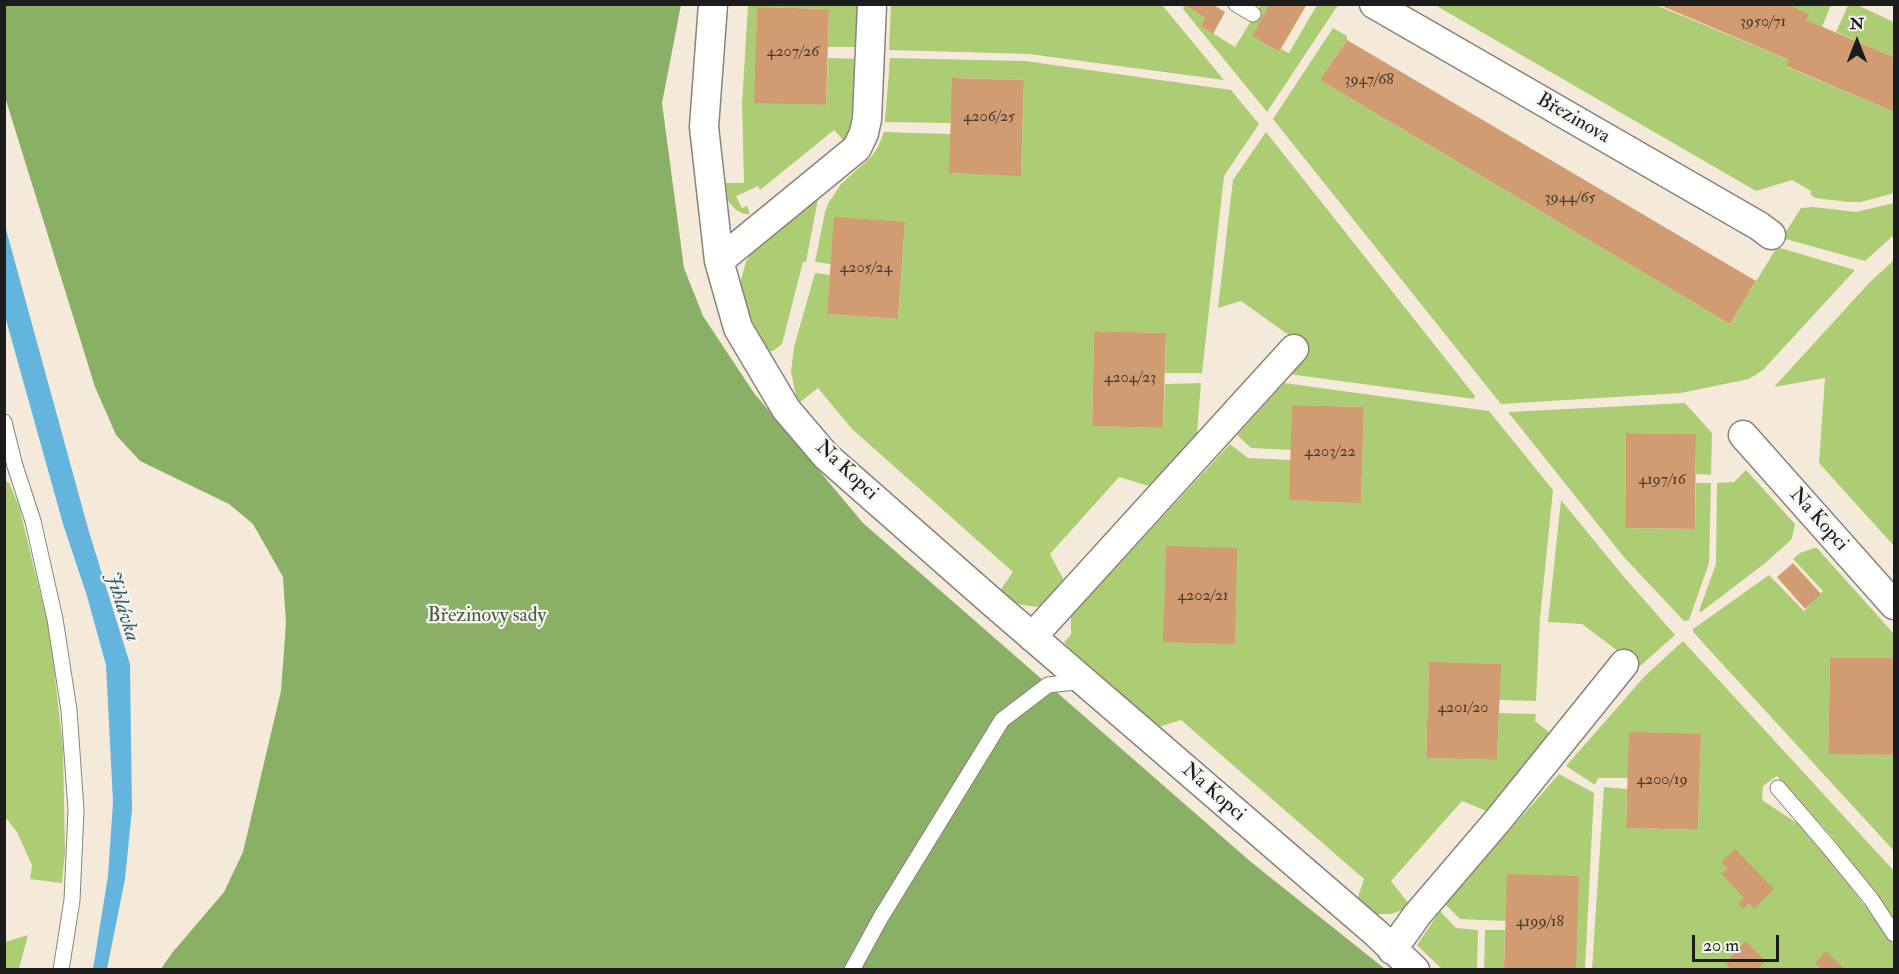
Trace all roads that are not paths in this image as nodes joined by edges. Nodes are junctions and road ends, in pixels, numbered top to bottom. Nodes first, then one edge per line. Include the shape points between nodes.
1 (713, 4) edge
2 (872, 4) edge
3 (1236, 4) edge
4 (1374, 4) edge
5 (1253, 14) dead end
6 (1771, 235) dead end
7 (718, 261) junction
8 (1294, 349) dead end
9 (4, 422) edge
10 (1743, 435) dead end
11 (10, 464) edge
12 (1894, 604) edge
13 (1032, 637) junction
14 (1624, 664) dead end
15 (1084, 681) junction
16 (1778, 788) dead end
17 (1894, 934) edge
18 (1392, 950) junction
19 (61, 969) edge
20 (852, 969) edge
21 (1415, 969) edge

1 - 7 street, Na Kopci via 704,127
2 - 7 street via 867,119 857,148
3 - 5 lane
4 - 6 street, Březinova
7 - 13 street, Na Kopci via 738,328 786,409 826,456
8 - 13 street
9 - 11 lane
10 - 12 street, Na Kopci
11 - 19 lane via 33,521 55,619 69,710 76,810 72,900
13 - 15 street, Na Kopci
14 - 18 street
15 - 18 street, Na Kopci
15 - 20 lane via 1048,685 1002,720
16 - 17 lane via 1871,899
18 - 21 street, Na Kopci

